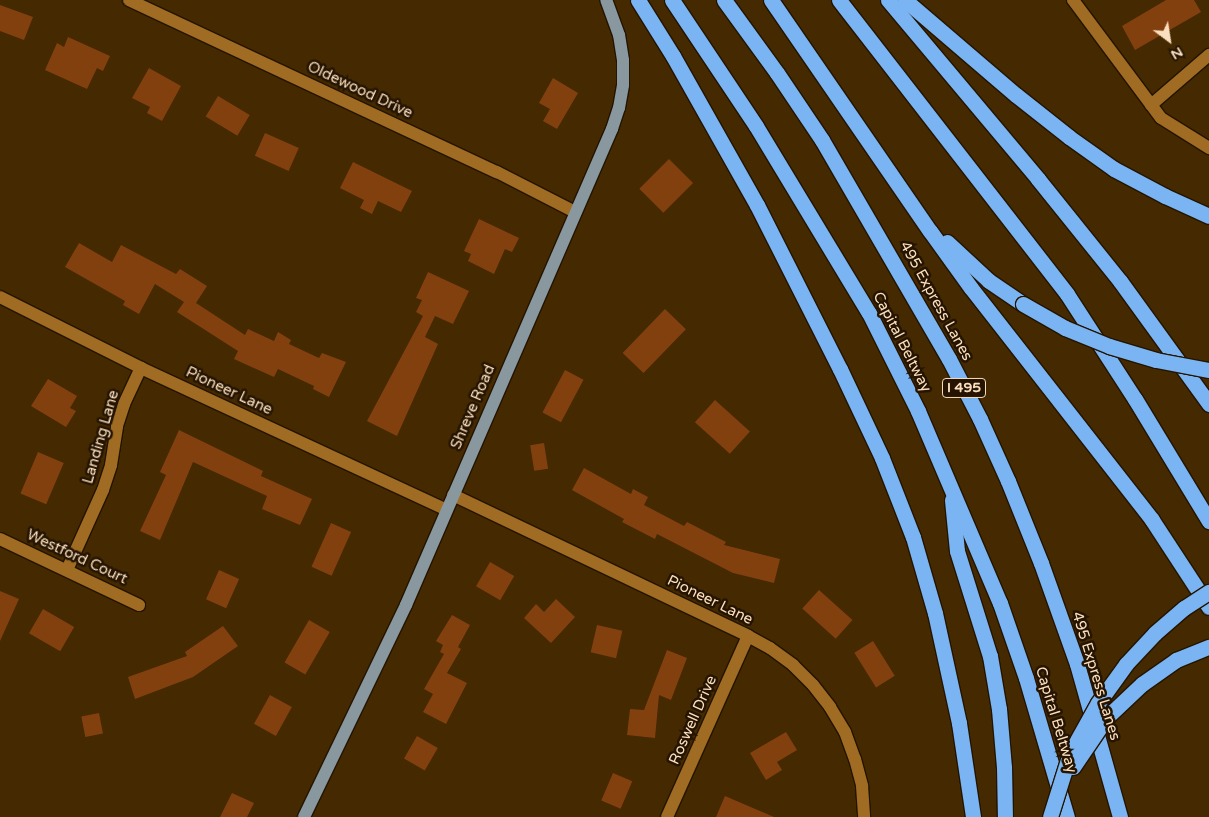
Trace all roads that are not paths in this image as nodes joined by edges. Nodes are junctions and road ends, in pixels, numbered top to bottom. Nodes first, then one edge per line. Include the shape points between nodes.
1 (129, 0) edge
2 (606, 0) edge
3 (638, 0) edge
4 (672, 0) edge
5 (724, 0) edge
6 (770, 0) edge
7 (840, 0) edge
8 (888, 0) edge
9 (905, 0) edge
10 (1073, 0) edge
11 (1209, 55) edge
12 (1151, 105) junction
13 (1209, 148) edge
14 (892, 176) junction
15 (575, 212) junction
16 (1209, 216) edge
17 (0, 297) edge
18 (141, 368) junction
19 (1209, 370) edge
20 (1209, 404) edge
21 (951, 486) junction
22 (453, 495) junction
23 (447, 510) junction
24 (1209, 521) edge
25 (0, 539) edge
26 (67, 570) junction
27 (1190, 577) junction
28 (1209, 592) edge
29 (139, 605) dead end
30 (1209, 607) edge
31 (1209, 616) edge
32 (748, 636) junction
33 (1209, 647) edge
34 (1050, 816) edge
35 (304, 817) edge
36 (667, 817) edge
37 (864, 817) edge
38 (972, 817) edge
39 (1005, 817) edge
40 (1067, 817) edge
41 (1120, 817) edge

1 - 15 street, Oldewood Drive
2 - 15 main road, Shreve Road via 619,35 623,60 619,108
3 - 38 highway via 756,205 886,466 913,537 937,622 959,723
4 - 21 highway, Capital Beltway via 751,118 869,313 918,410
5 - 41 highway, 495 Express Lanes / I 495 via 822,140 940,343 980,419 1041,563 1074,654
6 - 14 highway
7 - 24 highway via 1066,294
8 - 20 highway via 1114,274
9 - 16 highway via 1069,137 1114,168
10 - 12 street
11 - 12 street
12 - 13 street via 1161,118
14 - 19 highway, bridge via 963,259 1023,304 1065,328 1109,346 1156,360
14 - 27 highway via 971,288 1152,520
15 - 22 main road, Shreve Road
17 - 18 street, Pioneer Lane
18 - 23 street, Pioneer Lane
18 - 26 street, Landing Lane via 124,404 103,490
21 - 39 highway via 957,551 990,656 999,709
21 - 40 highway, Capital Beltway via 1000,603
22 - 23 main road, Shreve Road
22 - 32 street, Pioneer Lane
23 - 35 main road, Shreve Road via 406,605
25 - 26 street, Westford Court
26 - 29 street, Westford Court
27 - 30 highway
27 - 31 highway
28 - 34 highway, bridge via 1184,608 1155,634 1126,664 1098,703 1070,753
32 - 36 street, Roswell Drive
32 - 37 street, Pioneer Lane via 793,665 830,707 845,732 855,759 862,786
33 - 34 highway, bridge via 1157,671 1117,706 1076,761

